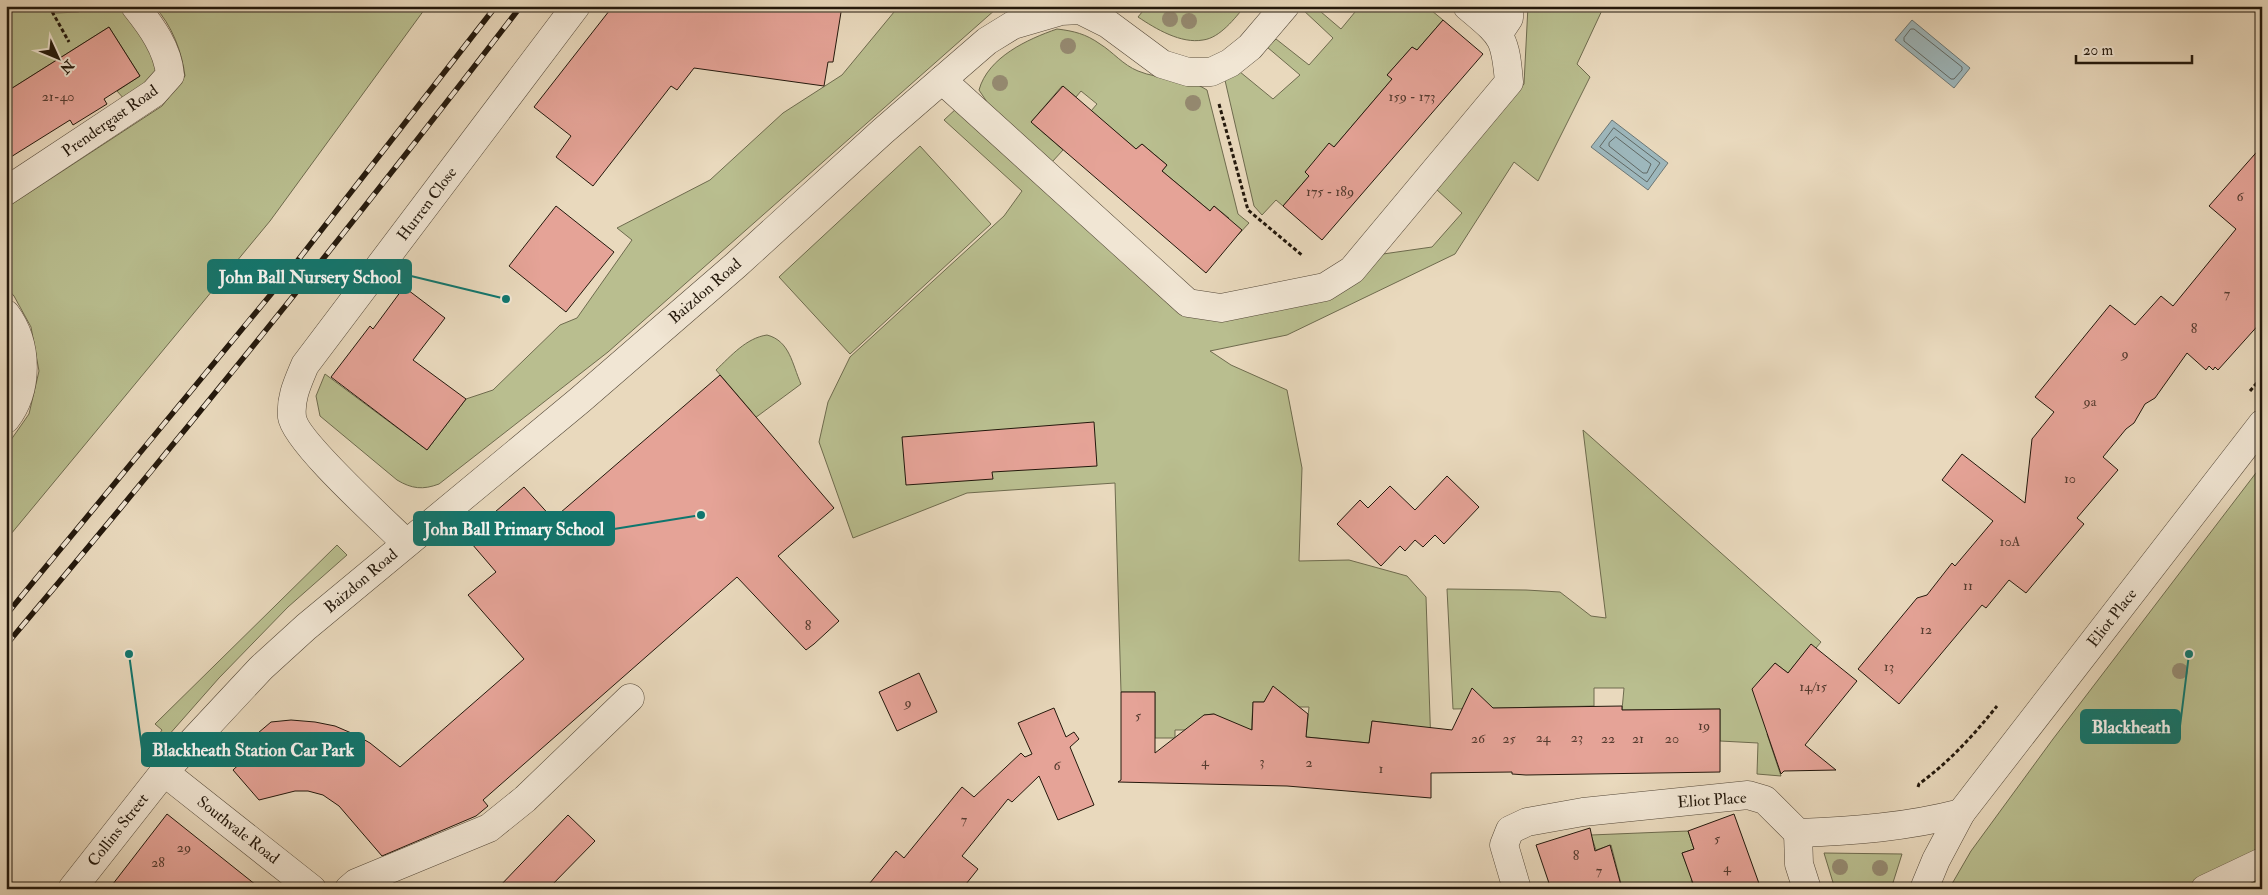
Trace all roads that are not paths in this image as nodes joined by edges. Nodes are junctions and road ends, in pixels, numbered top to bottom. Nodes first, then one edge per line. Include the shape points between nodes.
1 (135, 6) edge
2 (576, 6) edge
3 (1284, 6) edge
4 (1467, 6) edge
5 (1510, 6) edge
6 (1499, 33) junction
7 (942, 80) junction
8 (6, 191) edge
9 (6, 314) edge
10 (6, 419) edge
11 (2262, 424) edge
12 (406, 543) junction
13 (630, 698) dead end
14 (164, 772) junction
15 (1961, 812) junction
16 (1798, 832) junction
17 (2262, 862) edge
18 (72, 889) edge
19 (312, 889) edge
20 (349, 889) edge
21 (1517, 889) edge
22 (1807, 889) edge
23 (1924, 889) edge
24 (2205, 889) edge

1 - 8 street, Prendergast Road via 169,60 170,75 154,93
2 - 12 street, Hurren Close via 305,365 293,394 292,418 305,440
3 - 7 street, Baizdon Road via 1250,47 1211,72 1188,72 1162,64 1108,24 1080,10 1061,11 1013,25 987,41
4 - 6 street
5 - 6 street via 1509,18
6 - 7 street via 1506,52 1509,82 1352,270 1325,287 1221,308 1188,303
7 - 12 street, Baizdon Road via 580,400
9 - 10 street via 21,343 23,374 13,410
11 - 15 street, Eliot Place
12 - 14 street, Baizdon Road via 261,668
13 - 20 street via 489,828 356,883
14 - 18 street, Collins Street
14 - 19 street, Southvale Road
15 - 16 street via 1904,825
15 - 23 street, Eliot Place
16 - 21 street, Eliot Place via 1765,800 1748,795 1583,812 1527,822 1510,830 1504,845
16 - 22 street via 1799,864
17 - 24 street

